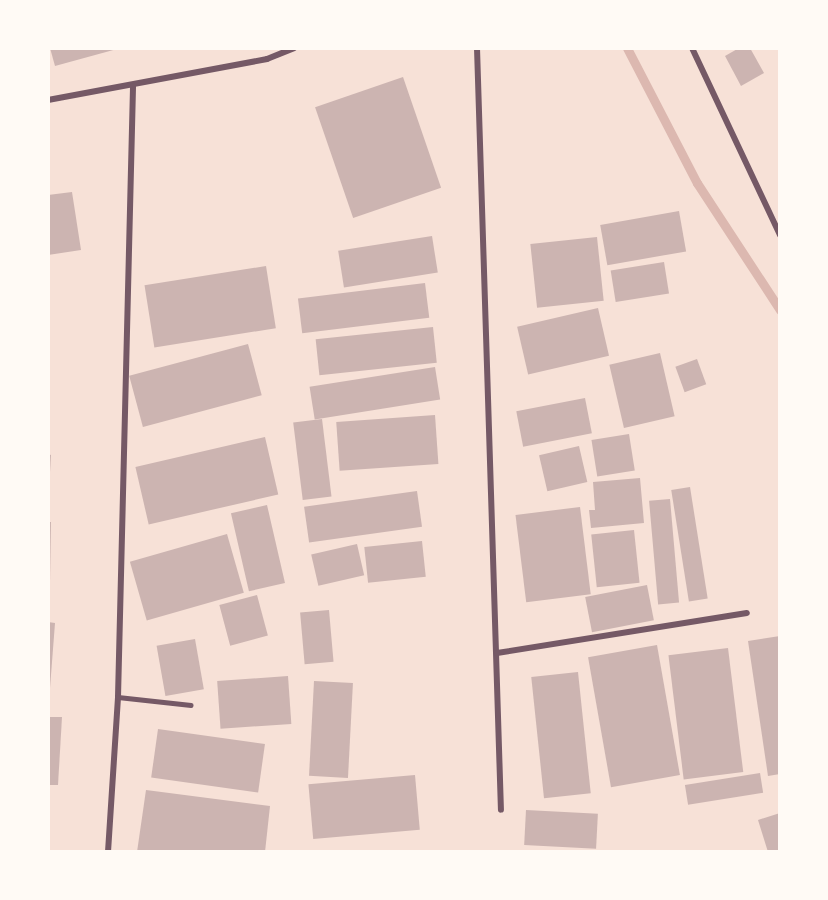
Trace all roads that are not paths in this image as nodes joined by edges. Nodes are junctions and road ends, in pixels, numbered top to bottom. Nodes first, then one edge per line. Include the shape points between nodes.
1 (294, 48) edge
2 (477, 48) edge
3 (692, 48) edge
4 (133, 86) junction
5 (48, 100) edge
6 (780, 235) edge
7 (747, 614) dead end
8 (497, 653) junction
9 (118, 697) junction
10 (191, 705) dead end
11 (501, 810) dead end
12 (108, 852) edge

1 - 4 street via 267,59
2 - 8 street
3 - 6 street
4 - 5 street
4 - 9 street
7 - 8 street
8 - 11 street
9 - 10 lane
9 - 12 street

